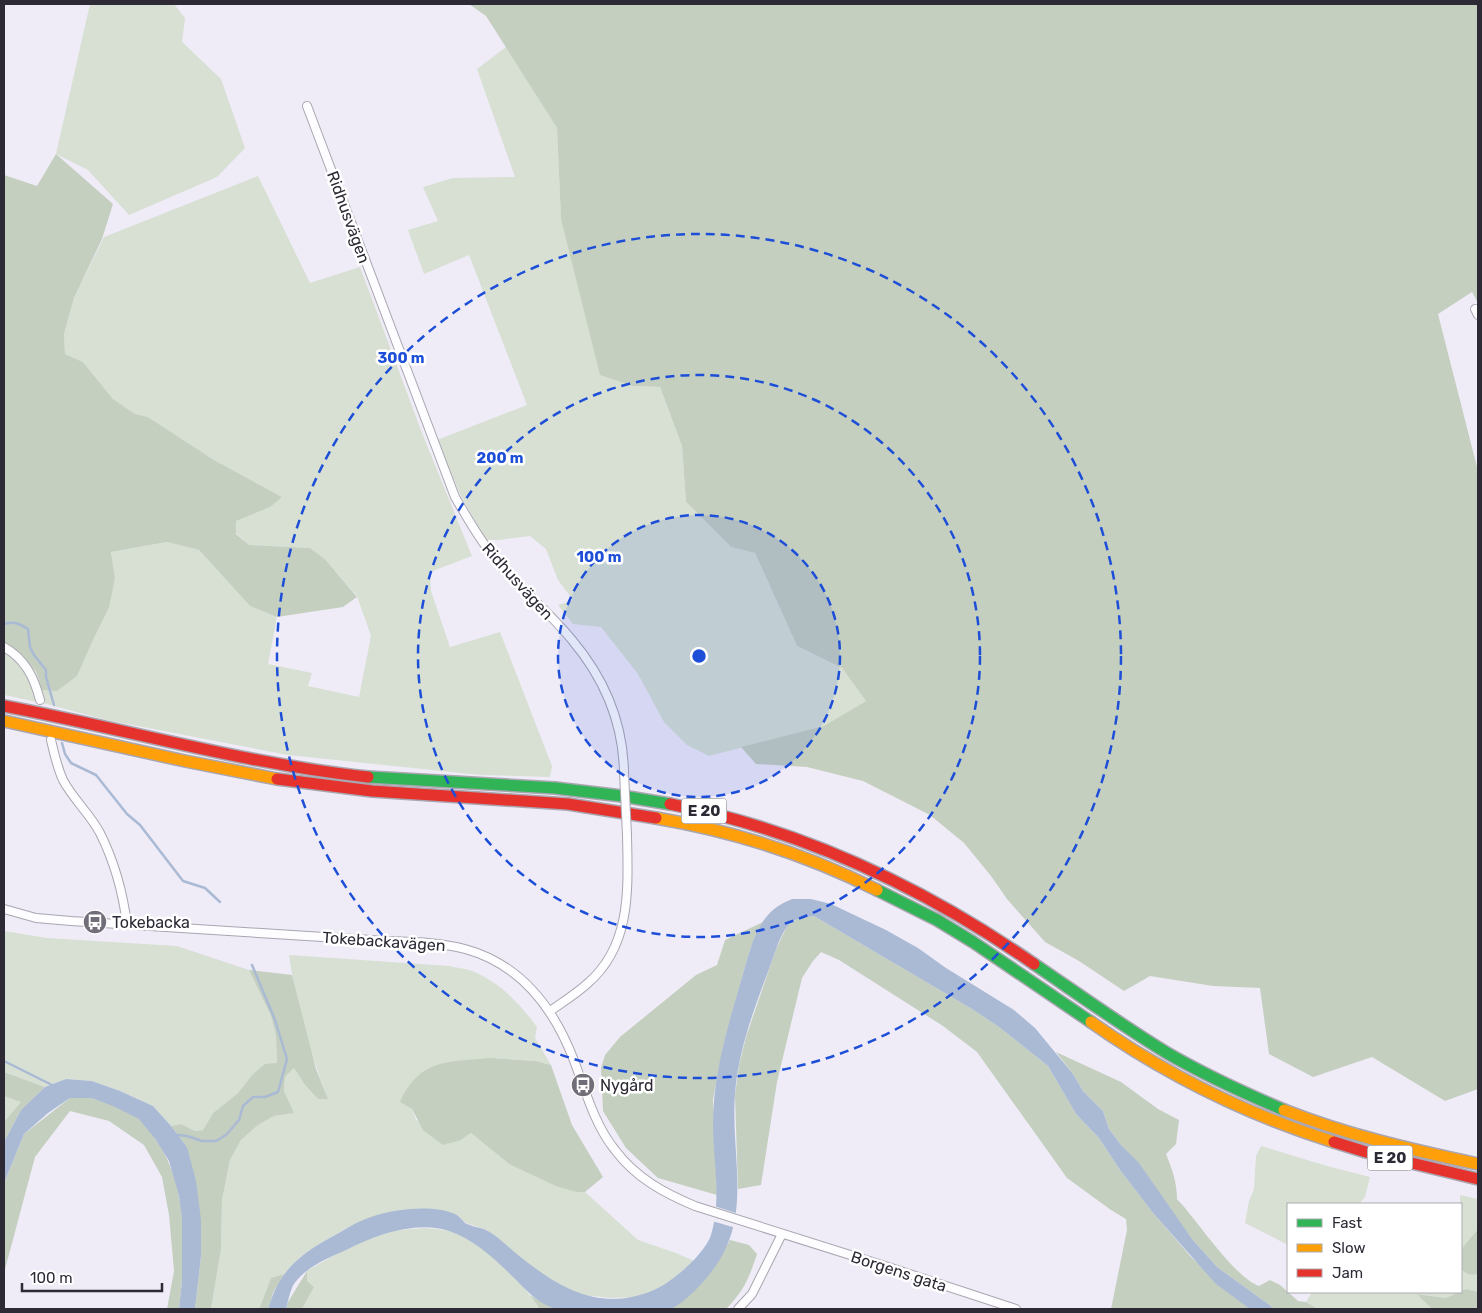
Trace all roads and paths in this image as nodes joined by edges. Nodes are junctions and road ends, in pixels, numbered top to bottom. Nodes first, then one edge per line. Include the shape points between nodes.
1 (307, 106) dead end
2 (4, 647) edge
3 (40, 700) dead end
4 (4, 706) edge
5 (4, 721) edge
6 (51, 740) dead end
7 (4, 909) edge
8 (127, 925) junction
9 (550, 1011) junction
10 (1478, 1164) edge
11 (1478, 1179) edge
12 (782, 1234) junction
13 (738, 1309) edge
14 (1016, 1309) edge

1 - 9 street, Ridhusvägen, bridge via 455,497 500,566 572,639 612,703 624,758 626,910 614,949 602,968 589,983
2 - 3 street via 26,665 35,680
4 - 10 highway, E 20 via 288,766 419,780 554,788 669,804 769,830 874,871 948,910 983,930 1115,1020 1170,1054 1232,1086 1305,1118
5 - 11 highway, E 20 via 282,780 372,792 568,804 690,824 774,847 864,883 937,920 1106,1033 1161,1067 1224,1099 1302,1132 1366,1152
6 - 8 street via 64,781 90,816 112,860 123,896
7 - 8 street, Tokebackavägen via 36,918
8 - 9 street, Tokebackavägen via 452,946 498,963 527,984
9 - 12 street, Tokebackavägen via 569,1048 593,1112 614,1150 629,1167 673,1197
12 - 13 street via 752,1294
12 - 14 street, Borgens gata

